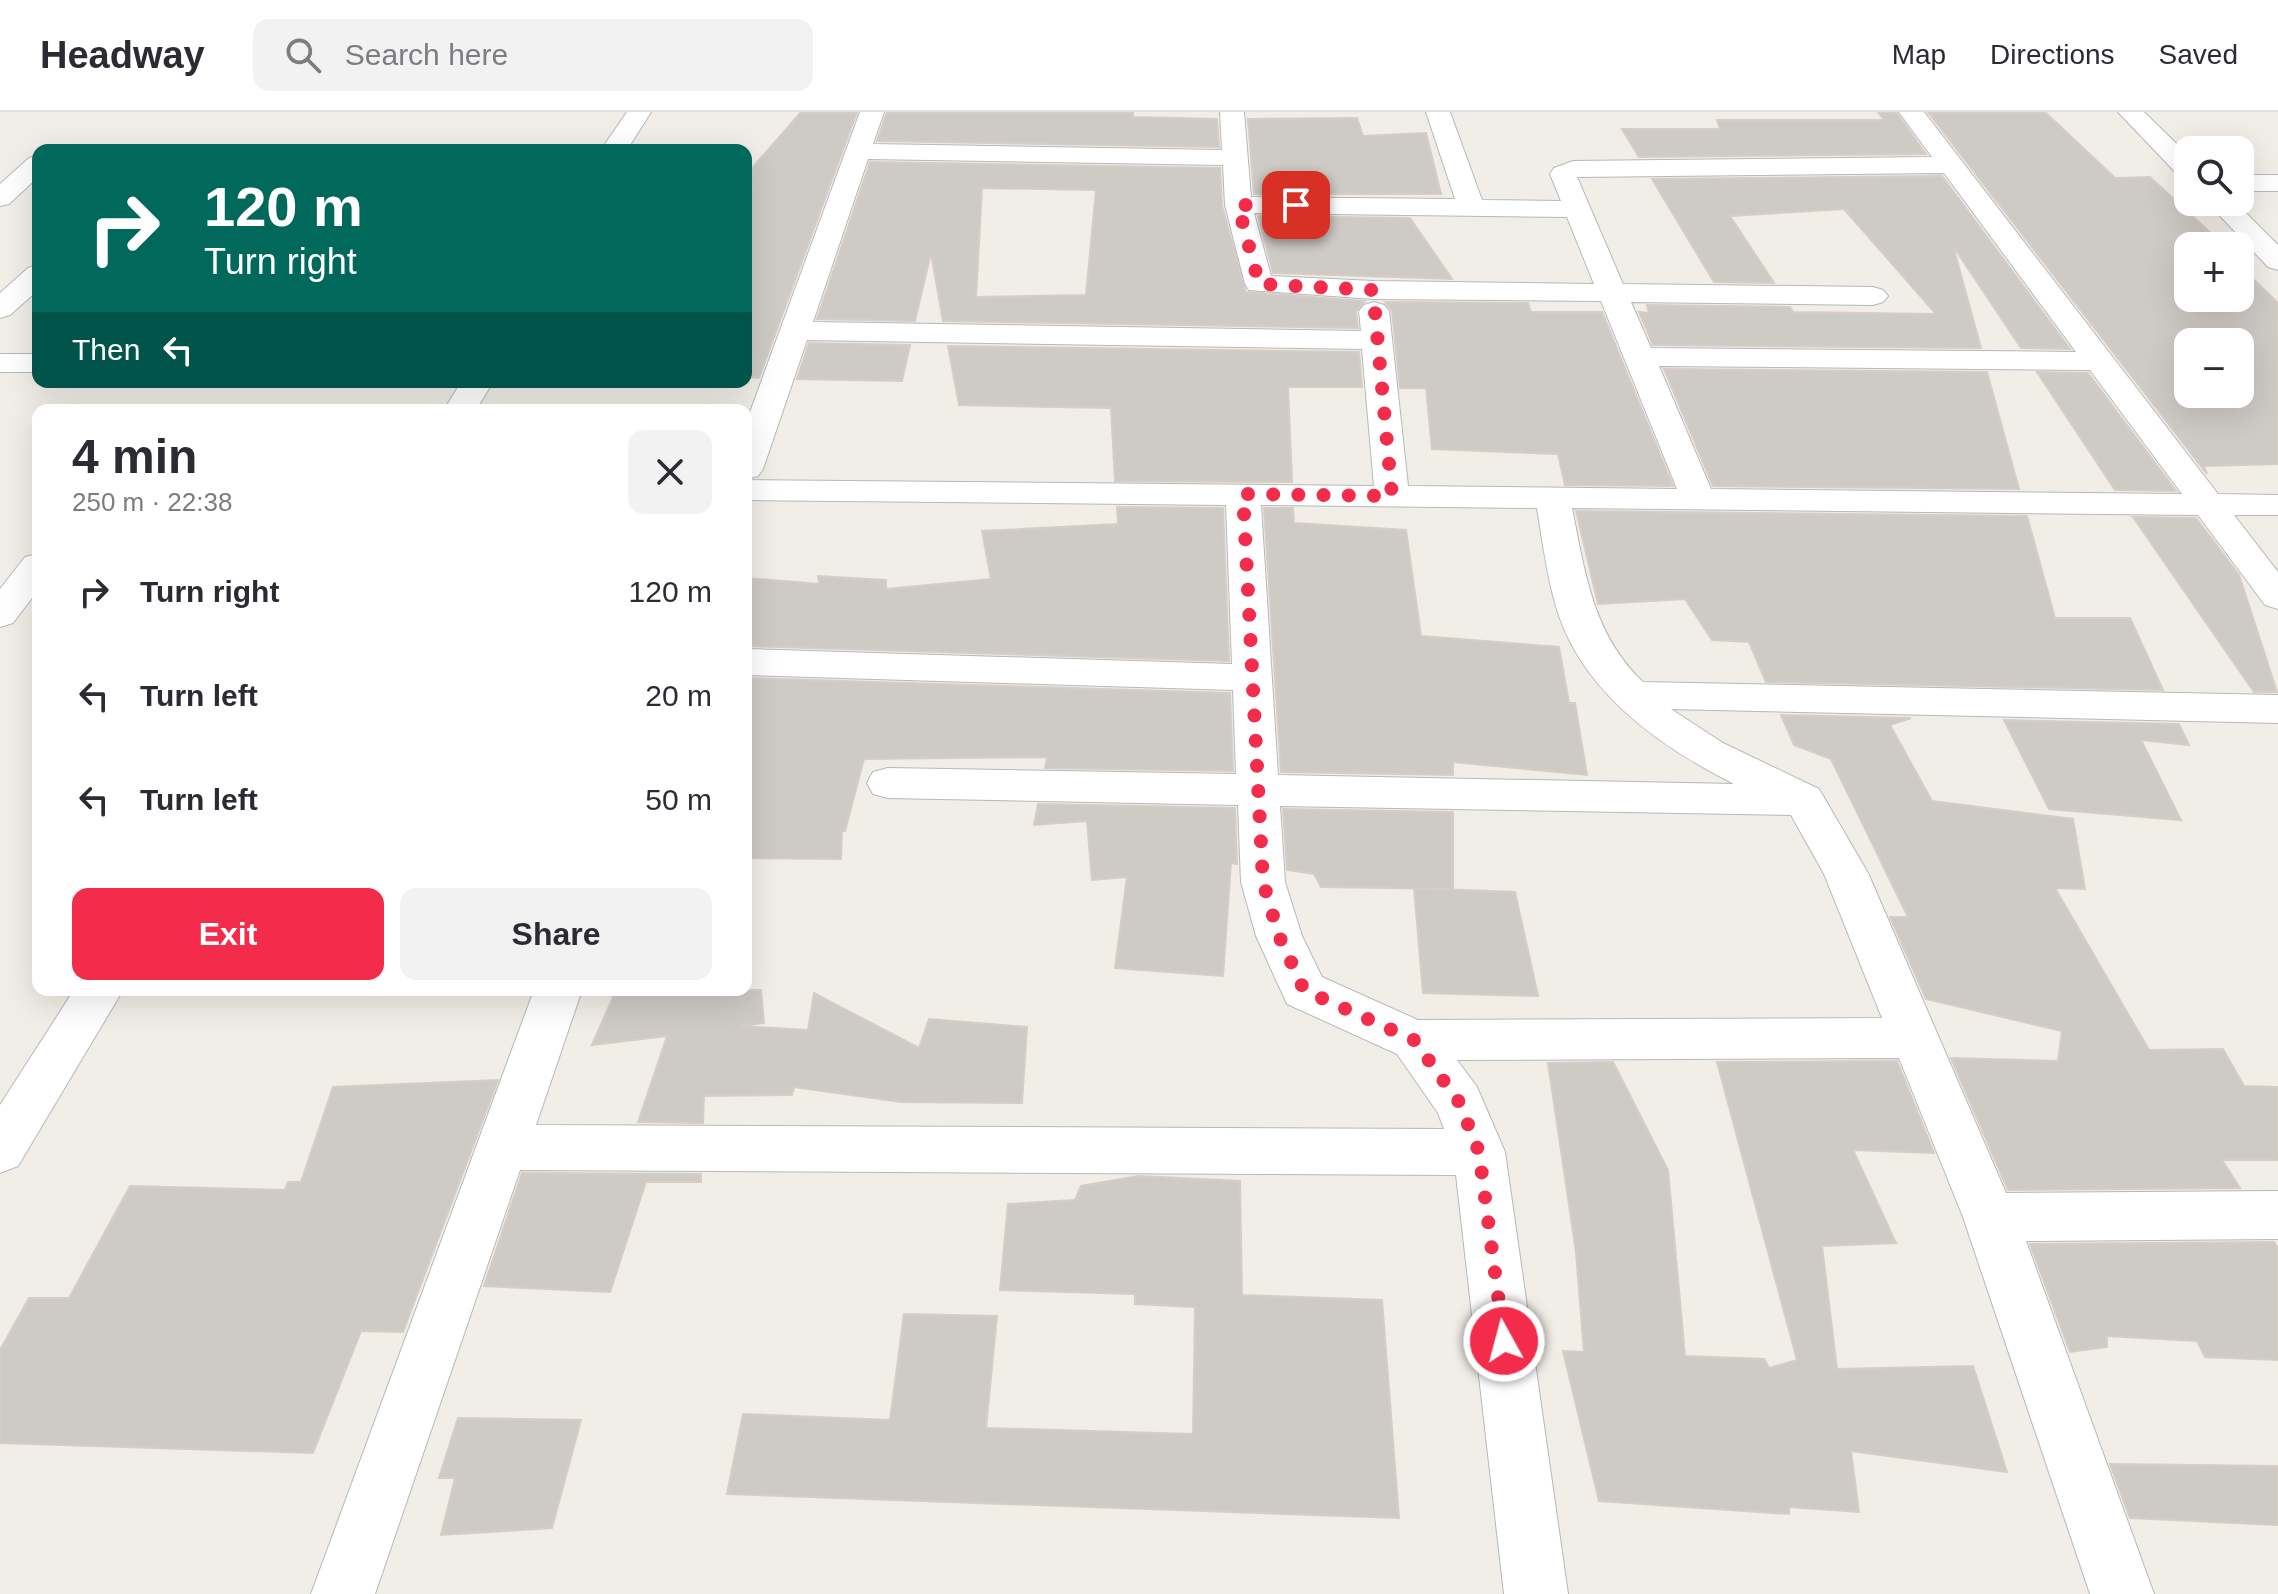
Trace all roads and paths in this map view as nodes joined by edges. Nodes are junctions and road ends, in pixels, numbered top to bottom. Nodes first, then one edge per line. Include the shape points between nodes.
1 (639, 112) edge
2 (872, 112) edge
3 (1232, 112) edge
4 (1438, 112) edge
5 (1911, 112) edge
6 (2130, 112) edge
7 (618, 144) edge
8 (859, 151) junction
9 (2174, 156) edge
10 (1235, 158) junction
11 (1950, 165) junction
12 (32, 169) edge
13 (2254, 183) edge
14 (2278, 183) edge
15 (0, 198) edge
16 (1238, 205) junction
17 (1471, 208) junction
18 (1578, 209) junction
19 (2234, 216) edge
20 (2278, 261) edge
21 (32, 280) edge
22 (1259, 284) junction
23 (1373, 290) junction
24 (1612, 293) junction
25 (1873, 296) dead end
26 (0, 309) edge
27 (795, 331) junction
28 (1253, 338) junction
29 (1376, 340) junction
30 (1639, 357) junction
31 (2098, 361) junction
32 (0, 363) edge
33 (32, 363) edge
34 (752, 452) edge
35 (752, 490) edge
36 (1243, 494) junction
37 (1392, 496) junction
38 (1552, 497) junction
39 (1698, 499) junction
40 (2207, 504) junction
41 (2278, 505) edge
42 (32, 572) edge
43 (2278, 597) edge
44 (4, 604) edge
45 (752, 662) edge
46 (1252, 678) junction
47 (1634, 695) junction
48 (2278, 709) edge
49 (888, 783) dead end
50 (1258, 788) junction
51 (1804, 800) junction
52 (94, 996) edge
53 (556, 996) edge
54 (1916, 1038) junction
55 (1414, 1040) junction
56 (16, 1095) edge
57 (500, 1147) junction
58 (0, 1150) edge
59 (1479, 1152) junction
60 (2278, 1215) edge
61 (1990, 1217) junction
62 (343, 1594) edge
63 (1536, 1594) edge
64 (2122, 1594) edge

1 - 7 street
2 - 8 street
3 - 10 street
4 - 17 street
5 - 11 street
6 - 9 street
8 - 10 street
8 - 27 street
10 - 16 street
11 - 18 street via 1573,169 1563,174
11 - 31 street
12 - 15 street
13 - 14 street
16 - 17 street
16 - 22 street
17 - 18 street
18 - 24 street
19 - 20 street
21 - 26 street
22 - 23 street
22 - 28 street
23 - 24 street
23 - 29 street
24 - 25 street
24 - 30 street
27 - 28 street
27 - 34 street
28 - 29 street
29 - 37 street
30 - 31 street
30 - 39 street
31 - 40 street
32 - 33 street
35 - 36 street
36 - 37 street
36 - 46 street
37 - 38 street
38 - 39 street
38 - 47 street via 1573,602 1593,649
39 - 40 street
40 - 41 street
40 - 43 street
42 - 44 street
45 - 46 street
46 - 50 street
47 - 48 street
47 - 51 street via 1657,719 1708,753
49 - 50 street
50 - 51 street
50 - 55 street via 1263,882 1279,936 1304,990
51 - 54 street via 1846,873
52 - 56 street
53 - 57 street
54 - 55 street
54 - 61 street
55 - 59 street via 1459,1102
56 - 58 street
57 - 59 street
57 - 62 street
59 - 63 street
60 - 61 street
61 - 64 street

